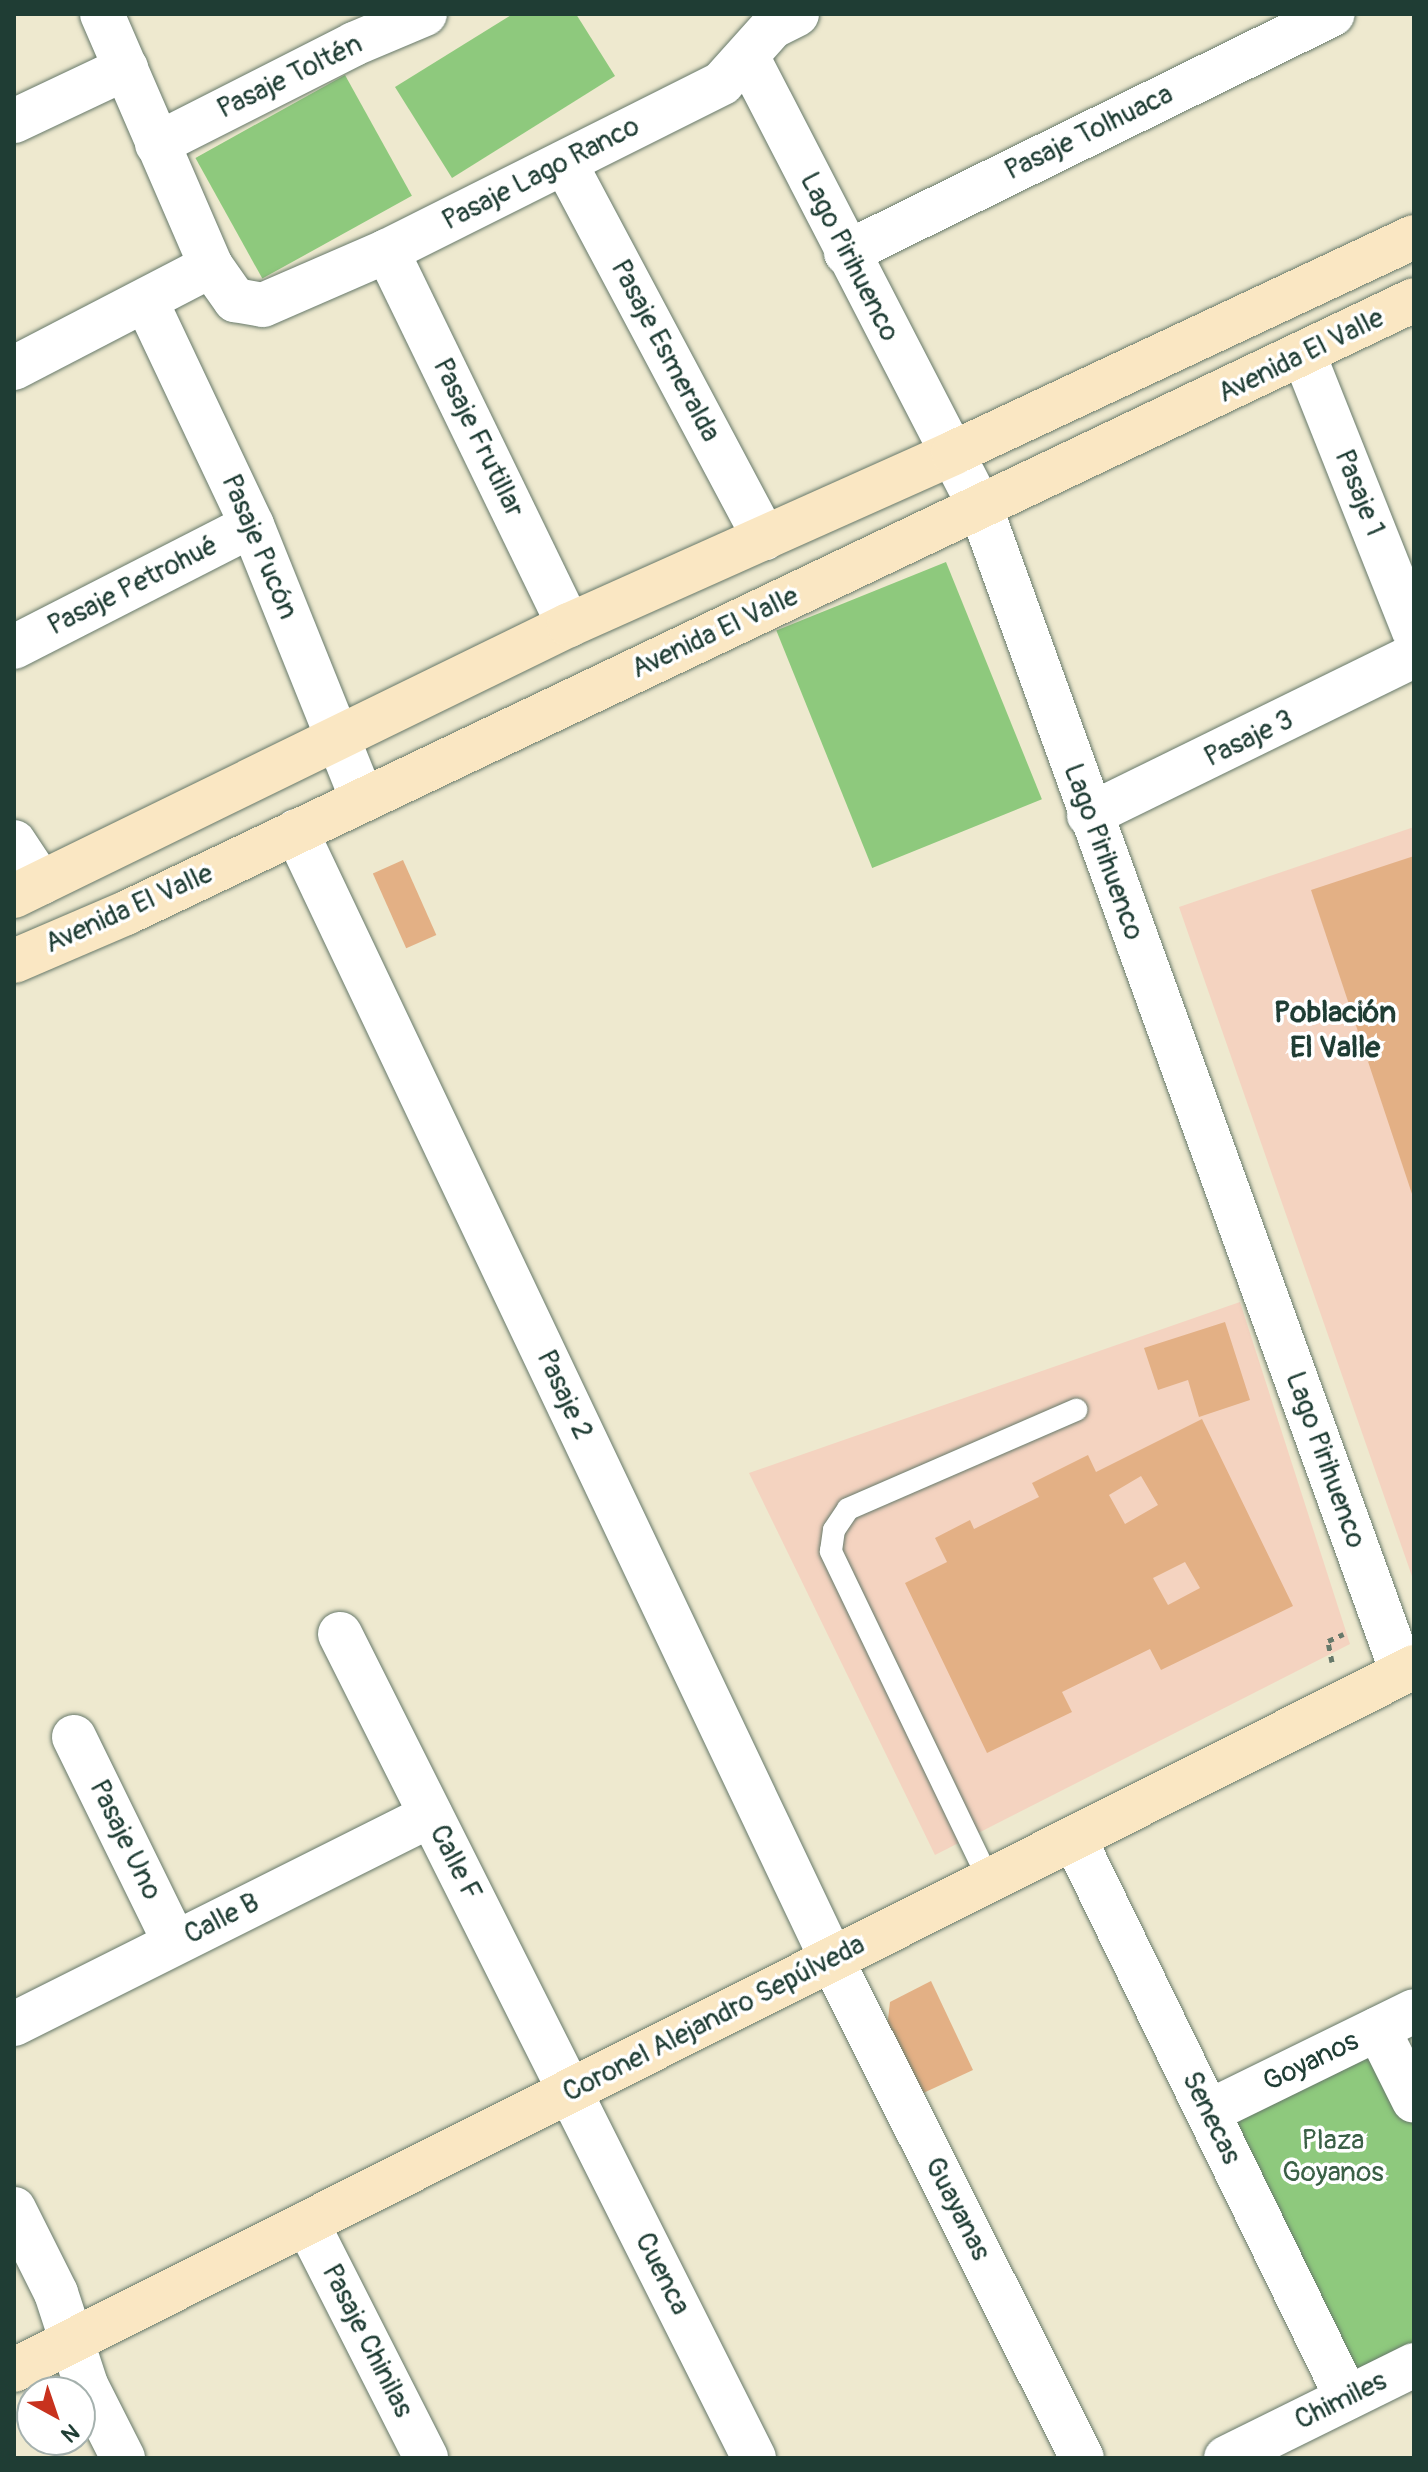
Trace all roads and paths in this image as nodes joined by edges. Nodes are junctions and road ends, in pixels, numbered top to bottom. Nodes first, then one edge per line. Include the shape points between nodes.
1 (102, 14) edge
2 (425, 14) edge
3 (797, 14) edge
4 (1333, 14) edge
5 (347, 29) edge
6 (747, 56) junction
7 (126, 68) junction
8 (14, 121) edge
9 (157, 144) junction
10 (565, 163) junction
11 (1414, 237) edge
12 (387, 251) junction
13 (846, 253) junction
14 (211, 266) junction
15 (1414, 300) edge
16 (146, 301) junction
17 (1304, 355) junction
18 (14, 368) edge
19 (953, 453) junction
20 (981, 509) junction
21 (252, 525) junction
22 (764, 538) junction
23 (569, 625) junction
24 (14, 647) edge
25 (1412, 650) edge
26 (337, 736) junction
27 (362, 798) junction
28 (1089, 815) junction
29 (296, 831) junction
30 (14, 842) edge
31 (93, 857) junction
32 (27, 889) edge
33 (126, 913) junction
34 (14, 961) edge
35 (1076, 1410) dead end
36 (340, 1634) dead end
37 (1408, 1670) edge
38 (74, 1737) dead end
39 (431, 1815) junction
40 (1074, 1838) junction
41 (989, 1880) junction
42 (175, 1943) junction
43 (832, 1960) junction
44 (1396, 2020) edge
45 (14, 2024) edge
46 (570, 2091) junction
47 (1414, 2101) edge
48 (1208, 2112) junction
49 (14, 2209) edge
50 (307, 2223) junction
51 (71, 2342) junction
52 (1414, 2365) edge
53 (14, 2370) edge
54 (1347, 2398) junction
55 (123, 2458) edge
56 (426, 2458) edge
57 (754, 2458) edge
58 (1082, 2458) edge
59 (1226, 2458) edge

1 - 7 street
2 - 5 street, Pasaje Toltén
3 - 6 street, Pasaje Lago Ranco via 772,27
4 - 13 street, Pasaje Tolhuaca
5 - 9 street, Pasaje Toltén
6 - 10 street, Pasaje Lago Ranco via 722,83
6 - 13 street, Lago Pirihuenco
7 - 8 street
7 - 9 street
9 - 14 street
10 - 12 street, Pasaje Lago Ranco
10 - 22 street, Pasaje Esmeralda
11 - 19 street, Avenida El Valle
12 - 14 street, Pasaje Lago Ranco via 263,305 235,300
12 - 23 street, Pasaje Frutillar
13 - 19 street, Lago Pirihuenco
14 - 16 street
15 - 17 street, Avenida El Valle
16 - 18 street
16 - 21 street, Pasaje Pucón
17 - 20 street, Avenida El Valle
17 - 25 street, Pasaje 1
19 - 20 street, Lago Pirihuenco
19 - 22 street, Avenida El Valle
20 - 27 street, Avenida El Valle
20 - 28 street, Lago Pirihuenco
21 - 24 street, Pasaje Petrohué
21 - 26 street, Pasaje Pucón
22 - 23 street, Avenida El Valle
23 - 26 street, Avenida El Valle
25 - 28 street, Pasaje 3
26 - 27 street, Pasaje Pucón
26 - 31 street, Avenida El Valle
27 - 29 street, Avenida El Valle
28 - 37 street, Lago Pirihuenco
29 - 33 street, Avenida El Valle
29 - 43 street, Pasaje 2
30 - 32 street
31 - 32 street, Avenida El Valle
31 - 33 street via 108,861 128,883
33 - 34 street, Avenida El Valle
35 - 41 lane via 848,1509 834,1530 831,1551
36 - 39 street, Calle F
37 - 40 street, Coronel Alejandro Sepúlveda
38 - 42 street, Pasaje Uno
39 - 42 street, Calle B
39 - 46 street, Calle F
40 - 41 street, Coronel Alejandro Sepúlveda
40 - 48 street, Senecas
41 - 43 street, Coronel Alejandro Sepúlveda
42 - 45 street, Calle B
43 - 46 street, Coronel Alejandro Sepúlveda
43 - 58 street, Guayanas
44 - 47 street
44 - 48 street, Goyanos
46 - 50 street, Coronel Alejandro Sepúlveda
46 - 57 street, Cuenca
48 - 54 street, Senecas
49 - 51 street via 56,2293
50 - 51 street, Coronel Alejandro Sepúlveda
50 - 56 street, Pasaje Chinilas
51 - 53 street, Coronel Alejandro Sepúlveda
51 - 55 street
52 - 54 street, Chimiles
54 - 59 street, Chimiles

